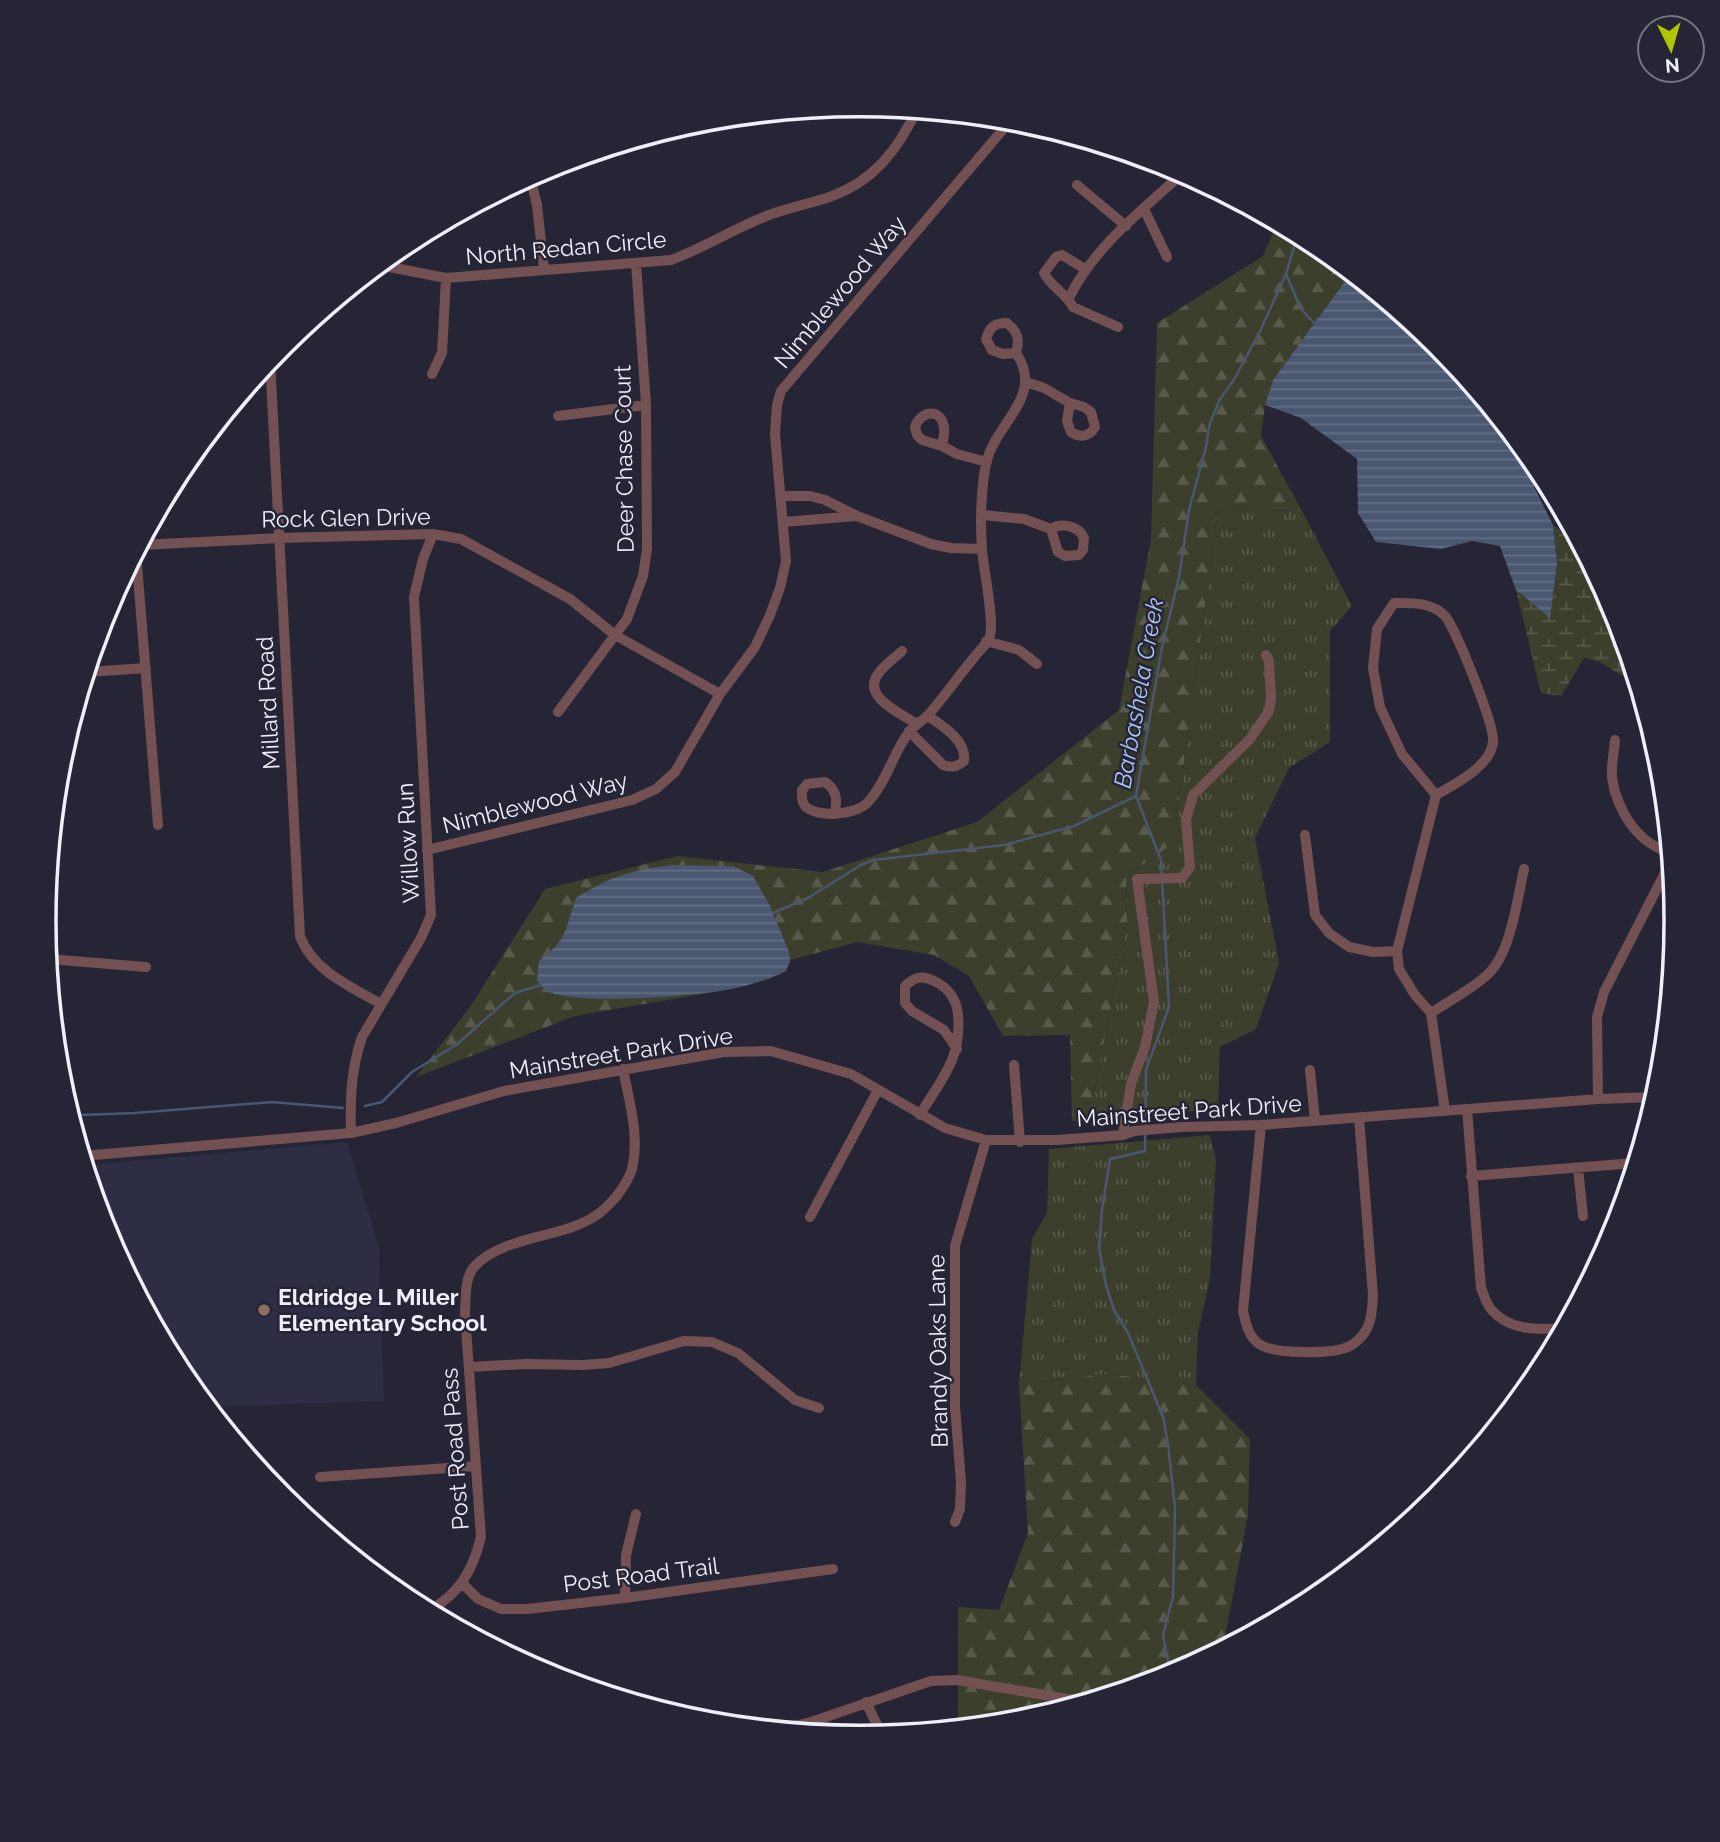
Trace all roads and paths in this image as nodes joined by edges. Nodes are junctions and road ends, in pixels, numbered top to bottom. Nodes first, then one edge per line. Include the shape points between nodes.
1 (913, 119) edge
2 (1003, 130) edge
3 (1174, 181) edge
4 (1077, 185) dead end
5 (532, 187) edge
6 (1144, 209) junction
7 (1125, 226) junction
8 (1167, 257) dead end
9 (636, 263) junction
10 (392, 268) edge
11 (544, 269) junction
12 (1085, 270) junction
13 (446, 278) junction
14 (1069, 298) junction
15 (1118, 327) dead end
16 (1016, 353) dead end
17 (432, 374) dead end
18 (271, 375) edge
19 (1026, 382) junction
20 (1070, 403) dead end
21 (646, 405) junction
22 (558, 416) dead end
23 (942, 446) dead end
24 (986, 462) junction
25 (781, 496) junction
26 (982, 515) junction
27 (857, 516) junction
28 (783, 522) junction
29 (1051, 529) dead end
30 (433, 534) junction
31 (279, 538) junction
32 (150, 544) edge
33 (982, 548) junction
34 (137, 568) edge
35 (615, 635) junction
36 (986, 641) junction
37 (902, 651) dead end
38 (1266, 655) dead end
39 (1037, 664) dead end
40 (146, 667) junction
41 (96, 671) edge
42 (720, 694) junction
43 (558, 712) dead end
44 (928, 716) junction
45 (913, 727) junction
46 (1615, 740) dead end
47 (1436, 796) junction
48 (834, 814) dead end
49 (158, 825) dead end
50 (1305, 835) dead end
51 (427, 850) junction
52 (1660, 850) edge
53 (1524, 869) dead end
54 (1662, 879) edge
55 (1397, 951) junction
56 (57, 960) edge
57 (146, 967) dead end
58 (381, 1004) junction
59 (1431, 1013) junction
60 (957, 1049) junction
61 (1014, 1065) dead end
62 (623, 1069) junction
63 (1310, 1070) dead end
64 (878, 1090) junction
65 (1644, 1097) edge
66 (1598, 1099) junction
67 (1467, 1109) junction
68 (1445, 1111) junction
69 (920, 1115) junction
70 (1359, 1118) junction
71 (1315, 1120) junction
72 (1261, 1125) junction
73 (351, 1133) junction
74 (1123, 1135) junction
75 (986, 1140) junction
76 (1020, 1142) junction
77 (91, 1155) edge
78 (1626, 1164) edge
79 (1577, 1168) junction
80 (1471, 1176) junction
81 (1583, 1216) dead end
82 (810, 1217) dead end
83 (1552, 1329) edge
84 (470, 1367) junction
85 (819, 1408) dead end
86 (476, 1466) junction
87 (320, 1477) dead end
88 (636, 1514) dead end
89 (955, 1522) dead end
90 (833, 1569) dead end
91 (462, 1583) junction
92 (625, 1598) junction
93 (439, 1606) edge
94 (1065, 1699) edge
95 (866, 1702) junction
96 (807, 1723) edge
97 (877, 1724) edge

1 - 9 street, North Redan Circle via 876,172 861,183 770,214 671,260
2 - 25 street, Nimblewood Way via 781,391 775,434
3 - 6 street
4 - 7 street
5 - 11 street
6 - 7 street
6 - 8 street
7 - 12 street
9 - 11 street, North Redan Circle
9 - 21 street, Deer Chase Court
10 - 13 street, North Redan Circle
11 - 13 street, North Redan Circle
12 - 14 street
12 - 14 street via 1062,255 1044,273
13 - 17 street via 442,353
14 - 15 street via 1073,307
16 - 19 street
18 - 31 street, Millard Road
19 - 20 street
19 - 24 street
21 - 22 street
21 - 35 street, Deer Chase Court via 647,549 636,597
23 - 24 street
24 - 26 street
25 - 27 street via 810,496
25 - 28 street, Nimblewood Way
26 - 29 street via 1024,519
26 - 33 street
27 - 28 street
27 - 33 street via 931,544
28 - 42 street, Nimblewood Way via 786,561 770,615 755,647
30 - 31 street, Rock Glen Drive
30 - 35 street, Rock Glen Drive via 461,539 547,585
30 - 51 street, Willow Run via 414,597
31 - 32 street, Rock Glen Drive
31 - 58 street, Millard Road via 300,936 312,958
33 - 36 street via 990,627
34 - 40 street
35 - 42 street, Rock Glen Drive
35 - 43 street, Deer Chase Court
36 - 39 street via 1020,650
36 - 44 street
37 - 45 street via 873,683 875,692
38 - 74 street via 1269,711 1250,739 1193,795 1186,820 1190,867 1182,878 1138,879 1154,1002 1145,1047 1130,1084
40 - 41 street
40 - 49 street
42 - 51 street, Nimblewood Way via 679,765 666,781 644,795
44 - 45 street
44 - 45 street via 962,745 964,761 958,766 943,765
45 - 48 street via 868,804 857,811
46 - 52 street via 1612,776 1618,801 1629,824
47 - 47 street via 1486,760 1494,741 1478,685 1445,615 1422,603 1394,603 1377,629 1374,668 1380,708 1402,754
47 - 55 street
50 - 55 street via 1315,915 1329,933 1349,947
51 - 58 street, Willow Run via 431,915
53 - 59 street via 1500,959 1487,976
54 - 66 street via 1604,992 1597,1017
55 - 59 street via 1399,969
56 - 57 street
58 - 73 street, Willow Run via 356,1054 350,1088
59 - 68 street
60 - 60 street via 957,1005 948,990 929,978 912,980 905,986 905,1003 944,1030
60 - 69 street
61 - 76 street
62 - 64 street, Mainstreet Park Drive via 724,1052 771,1051 851,1074
62 - 73 street, Mainstreet Park Drive via 504,1091
62 - 84 street, Post Road Pass via 635,1147 623,1188 591,1219 511,1245 473,1268 466,1287 465,1314
63 - 71 street
64 - 69 street, Mainstreet Park Drive
64 - 82 street
65 - 66 street, Mainstreet Park Drive
66 - 67 street, Mainstreet Park Drive
67 - 68 street, Mainstreet Park Drive
67 - 80 street
68 - 70 street, Mainstreet Park Drive
69 - 75 street, Mainstreet Park Drive
70 - 71 street, Mainstreet Park Drive
70 - 72 street via 1371,1318 1363,1336 1346,1348 1317,1351 1277,1350 1261,1345 1248,1332 1243,1311
71 - 72 street, Mainstreet Park Drive
72 - 74 street, Mainstreet Park Drive via 1152,1129
73 - 77 street, Mainstreet Park Drive
74 - 76 street, Mainstreet Park Drive
75 - 76 street, Mainstreet Park Drive
75 - 89 street, Brandy Oaks Lane via 955,1246 955,1407 961,1482
78 - 79 street
79 - 80 street
79 - 81 street
80 - 83 street via 1481,1288 1490,1308 1504,1321 1521,1327
84 - 85 street via 583,1366 684,1341 712,1342 738,1353 796,1400
84 - 86 street, Post Road Pass
86 - 87 street
86 - 91 street, Post Road Pass via 481,1537 475,1562
88 - 92 street via 626,1555
90 - 92 street, Post Road Trail
91 - 92 street, Post Road Trail via 478,1599 501,1609
91 - 93 street, Post Road Pass
94 - 95 street via 957,1680 931,1681
95 - 96 street
95 - 97 street

